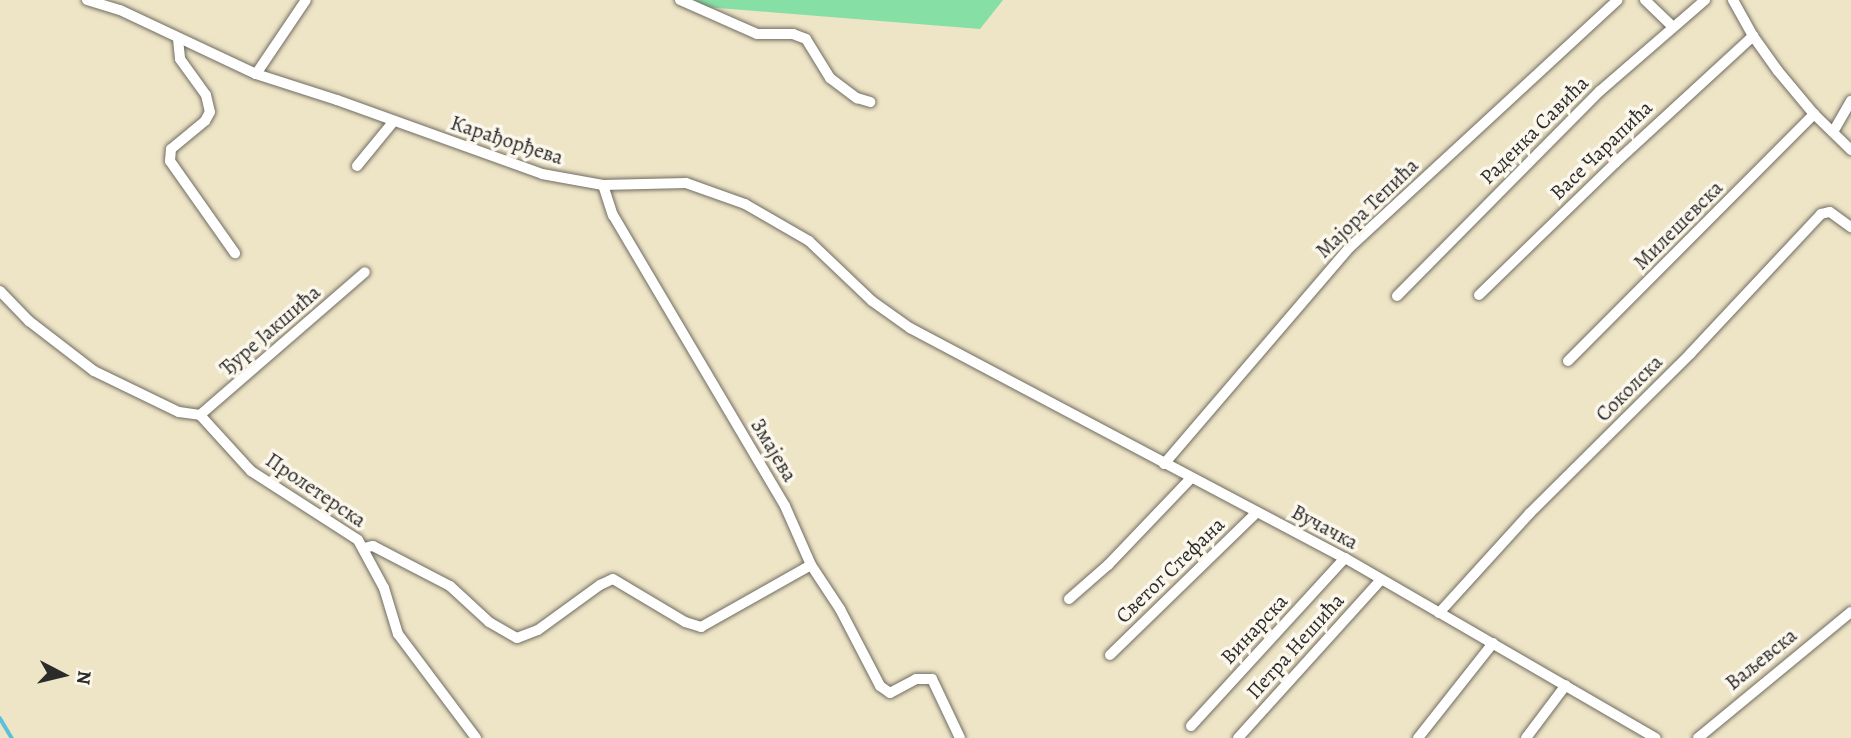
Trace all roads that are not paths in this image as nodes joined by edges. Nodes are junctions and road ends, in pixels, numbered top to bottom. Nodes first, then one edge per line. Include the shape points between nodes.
1 (87, 0) edge
2 (306, 0) edge
3 (680, 0) edge
4 (1618, 0) edge
5 (1645, 0) edge
6 (1705, 0) edge
7 (1733, 0) edge
8 (105, 2) edge
9 (1672, 26) junction
10 (1753, 36) junction
11 (178, 39) junction
12 (256, 74) junction
13 (1851, 101) edge
14 (870, 102) dead end
15 (1814, 114) junction
16 (394, 121) junction
17 (1833, 132) junction
18 (1851, 150) edge
19 (357, 166) dead end
20 (603, 185) junction
21 (1851, 227) edge
22 (236, 253) dead end
23 (365, 272) dead end
24 (0, 292) edge
25 (1479, 295) dead end
26 (1397, 296) dead end
27 (970, 360) joint
28 (1568, 361) dead end
29 (200, 415) junction
30 (1164, 464) junction
31 (1191, 478) junction
32 (1257, 512) junction
33 (364, 548) junction
34 (1345, 558) junction
35 (811, 565) junction
36 (1381, 580) junction
37 (1069, 599) dead end
38 (1851, 612) edge
39 (1439, 613) junction
40 (1493, 643) junction
41 (1110, 655) dead end
42 (1566, 685) junction
43 (1191, 726) dead end
44 (476, 738) edge
45 (960, 738) edge
46 (1238, 738) edge
47 (1418, 738) edge
48 (1526, 738) edge
49 (1656, 738) edge
50 (1698, 738) edge

1 - 8 street, Карађорђева
2 - 12 street
3 - 14 street via 757,34 793,34 806,39 830,78
4 - 30 street, Мајора Тепића via 1350,247
5 - 9 street
6 - 9 street, Раденка Савића
7 - 10 street
8 - 11 street, Карађорђева
9 - 26 street, Раденка Савића via 1600,91
10 - 15 street
10 - 25 street, Васе Чарапића
11 - 12 street, Карађорђева
11 - 22 street via 180,59 206,95 210,113 171,149 170,161
12 - 16 street, Карађорђева
13 - 17 street
15 - 17 street
15 - 28 street, Милешевска
16 - 19 street
16 - 20 street, Карађорђева via 542,174
17 - 18 street
20 - 27 street, Карађорђева via 686,183 745,204 809,241 891,316
20 - 35 street, Змајева via 621,228 785,506
21 - 39 street, Соколска via 1830,212 1821,214
23 - 29 street, Ђуре Јакшића
24 - 29 street via 29,321 94,371 179,412
27 - 30 street, Вучачка
29 - 33 street, Пролетерска via 251,471 350,533
30 - 31 street, Вучачка
31 - 32 street, Вучачка
31 - 37 street
32 - 34 street, Вучачка
32 - 41 street, Светог Стефана
33 - 35 street via 373,546 450,586 489,622 517,638 538,630 613,579 701,627
33 - 44 street, Пролетерска via 384,588 398,634
34 - 36 street, Вучачка
34 - 43 street, Винарска
35 - 45 street, Змајева via 884,691 921,678 932,679
36 - 39 street, Вучачка
36 - 46 street, Петра Нешића
38 - 50 street, Ваљевска
39 - 40 street, Вучачка
40 - 42 street, Вучачка
40 - 47 street
42 - 48 street
42 - 49 street, Вучачка

